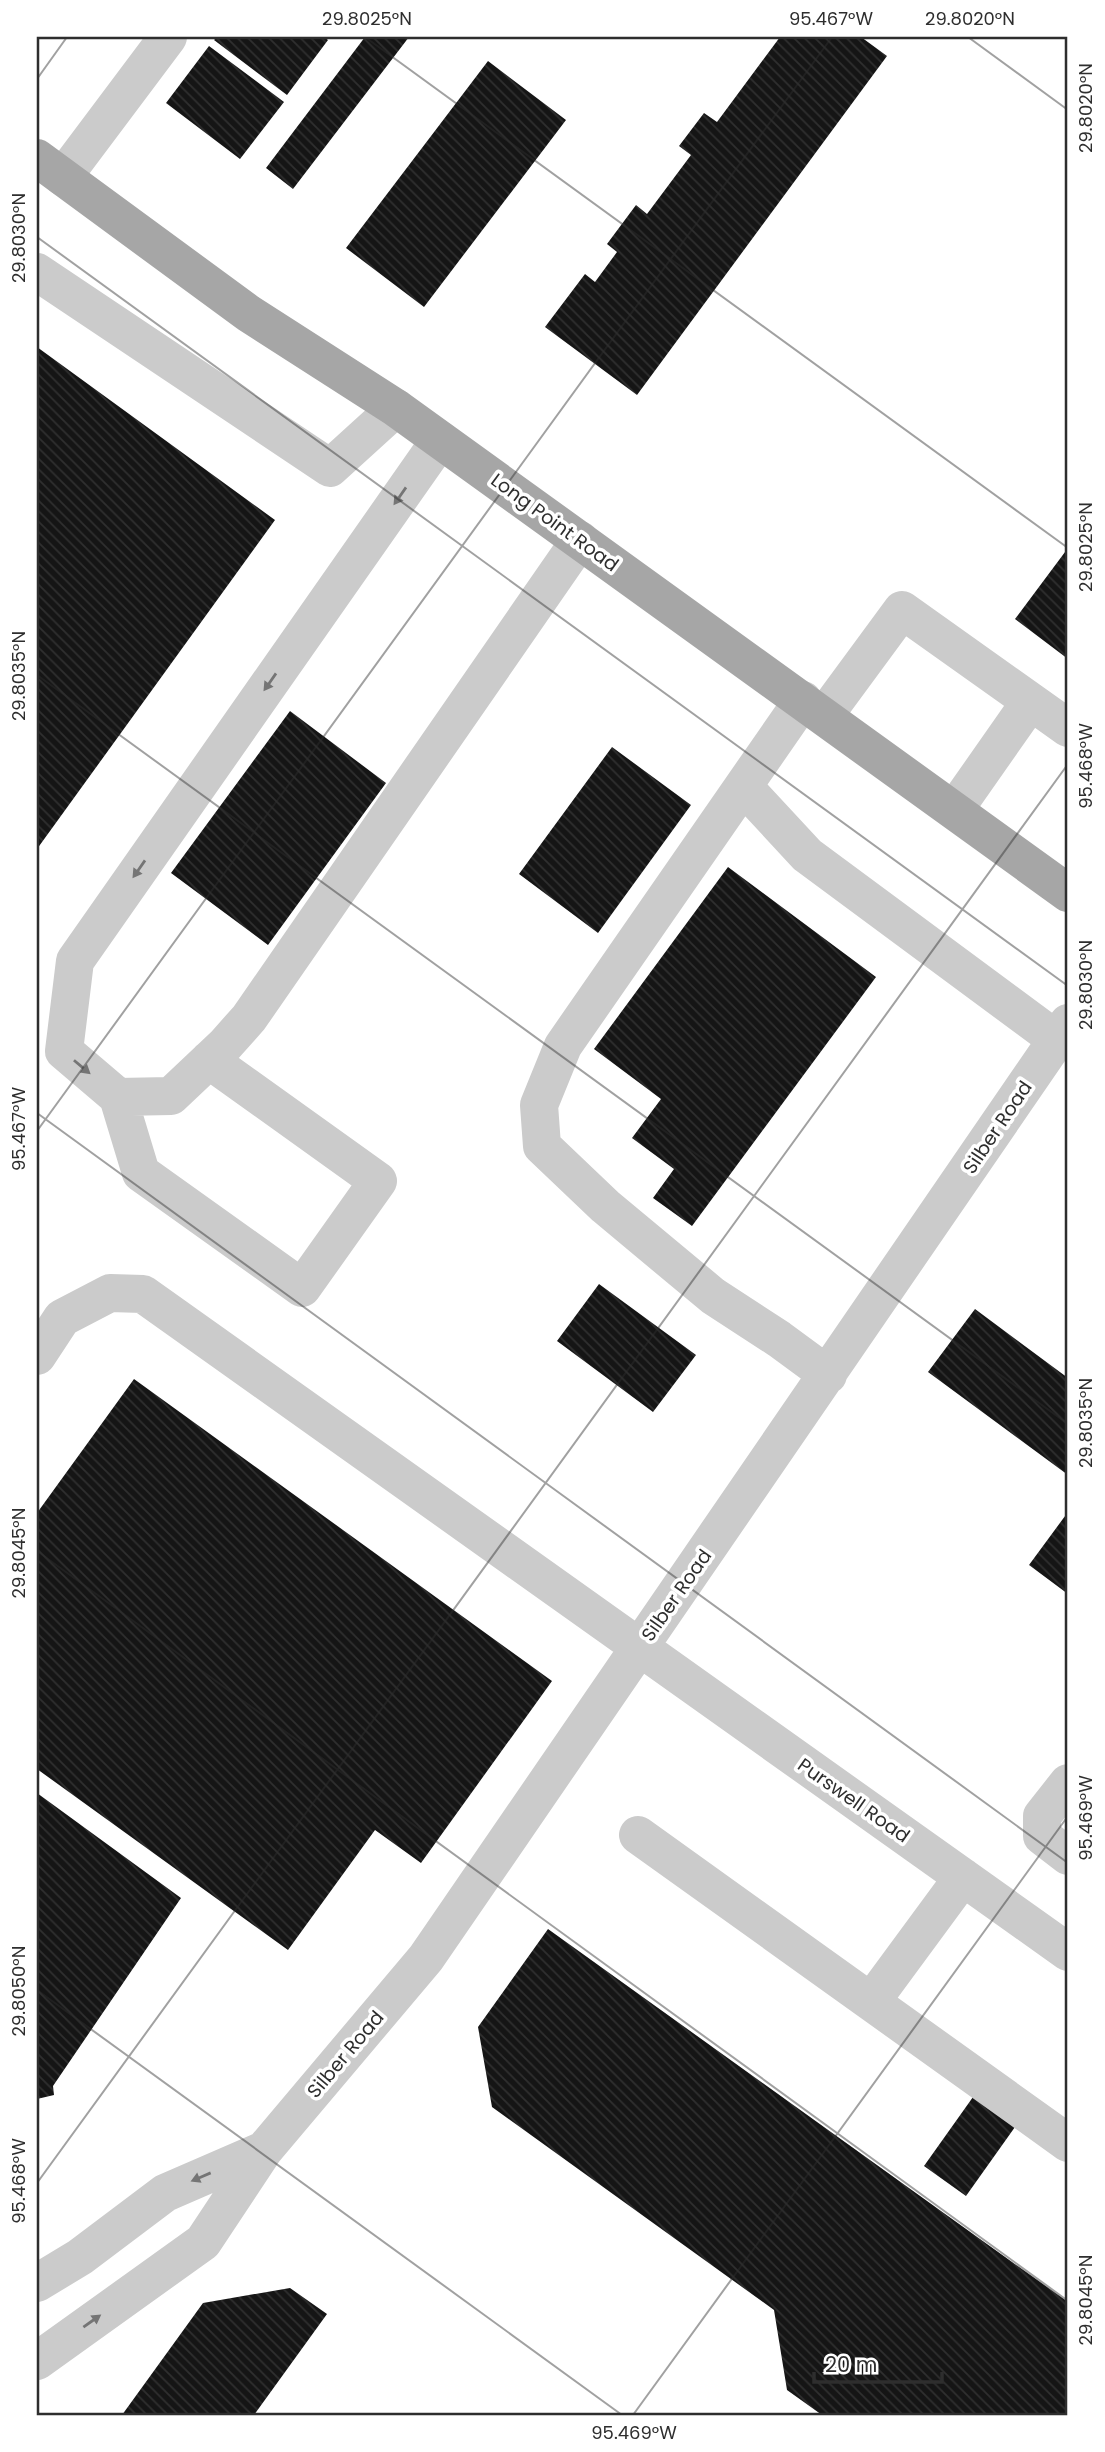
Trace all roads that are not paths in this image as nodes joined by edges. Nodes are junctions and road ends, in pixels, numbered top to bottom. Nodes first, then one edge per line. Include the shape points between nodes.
1 (168, 37) edge
2 (50, 167) edge
3 (37, 272) edge
4 (396, 408) junction
5 (440, 440) junction
6 (580, 540) junction
7 (1030, 702) junction
8 (814, 708) junction
9 (1068, 728) edge
10 (744, 787) junction
11 (956, 809) junction
12 (1068, 892) edge
13 (1063, 1032) edge
14 (209, 1060) junction
15 (118, 1097) junction
16 (37, 1356) edge
17 (828, 1375) junction
18 (640, 1648) junction
19 (1068, 1783) edge
20 (638, 1835) dead end
21 (1068, 1856) edge
22 (962, 1877) junction
23 (1068, 1952) edge
24 (871, 2002) junction
25 (1068, 2143) edge
26 (264, 2150) junction
27 (37, 2283) edge
28 (37, 2361) edge

1 - 2 street
2 - 4 main road, Long Point Road via 248,313
3 - 4 street via 330,468
4 - 5 main road, Long Point Road
5 - 6 main road, Long Point Road
5 -> 15 street via 75,961 64,1051
6 - 8 main road, Long Point Road
6 - 14 street via 249,1018
7 - 8 street via 902,610
7 - 9 street
7 - 11 street
8 - 10 street
8 - 11 main road, Long Point Road
10 - 13 street via 807,856 938,955
10 - 17 street via 563,1046 539,1105 542,1146 605,1206 713,1296
11 - 12 main road, Long Point Road
13 - 17 street, Silber Road
14 - 15 street via 171,1096
14 - 15 street via 378,1181 302,1288 141,1173
16 - 18 street, Purswell Road via 62,1318 110,1293 143,1294
17 - 18 street, Silber Road
18 - 22 street, Purswell Road
18 - 26 street, Silber Road via 426,1958
19 - 21 street via 1042,1816 1042,1836
20 - 24 street
22 - 23 street, Purswell Road
22 - 24 street
24 - 25 street
26 -> 27 street, Silber Road via 165,2193
28 -> 26 street, Silber Road via 203,2242

